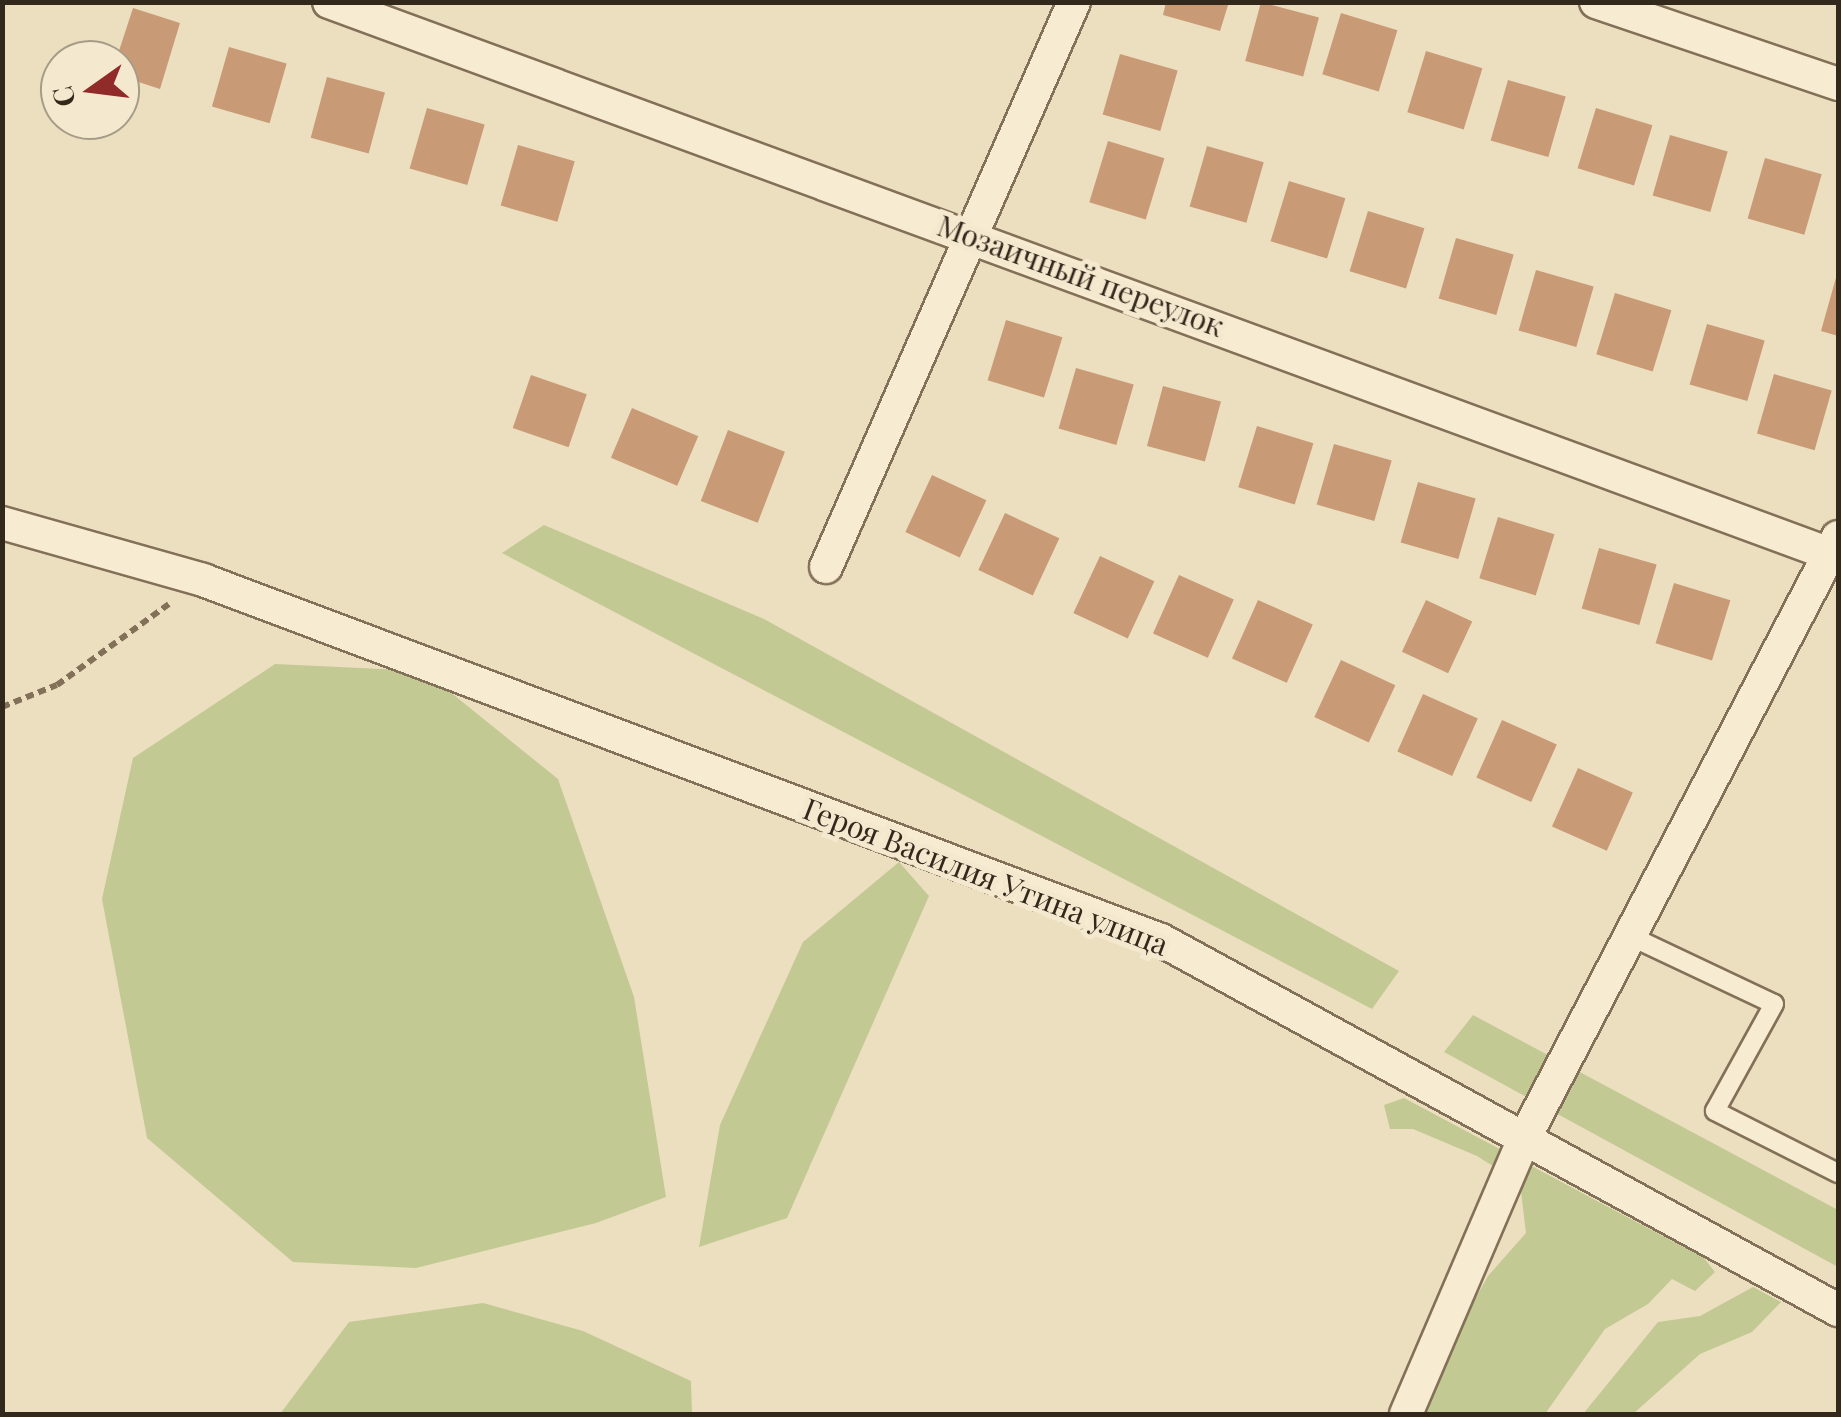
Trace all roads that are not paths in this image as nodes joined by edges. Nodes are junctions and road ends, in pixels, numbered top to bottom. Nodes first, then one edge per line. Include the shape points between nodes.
1 (329, 2) edge
2 (1074, 2) edge
3 (1596, 2) edge
4 (1838, 84) edge
5 (974, 234) junction
6 (2, 523) edge
7 (1834, 545) edge
8 (826, 568) dead end
9 (1630, 936) junction
10 (1524, 1139) junction
11 (1838, 1173) edge
12 (1838, 1310) edge
13 (1406, 1414) edge

1 - 5 street, Мозаичный переулок
2 - 5 street
3 - 4 street
5 - 7 street, Мозаичный переулок
5 - 8 street
6 - 10 street, Героя Василия Утина улица via 203,580 1161,940
7 - 9 street
9 - 10 street
9 - 11 lane via 1774,1004 1715,1112
10 - 12 street, Героя Василия Утина улица
10 - 13 street

